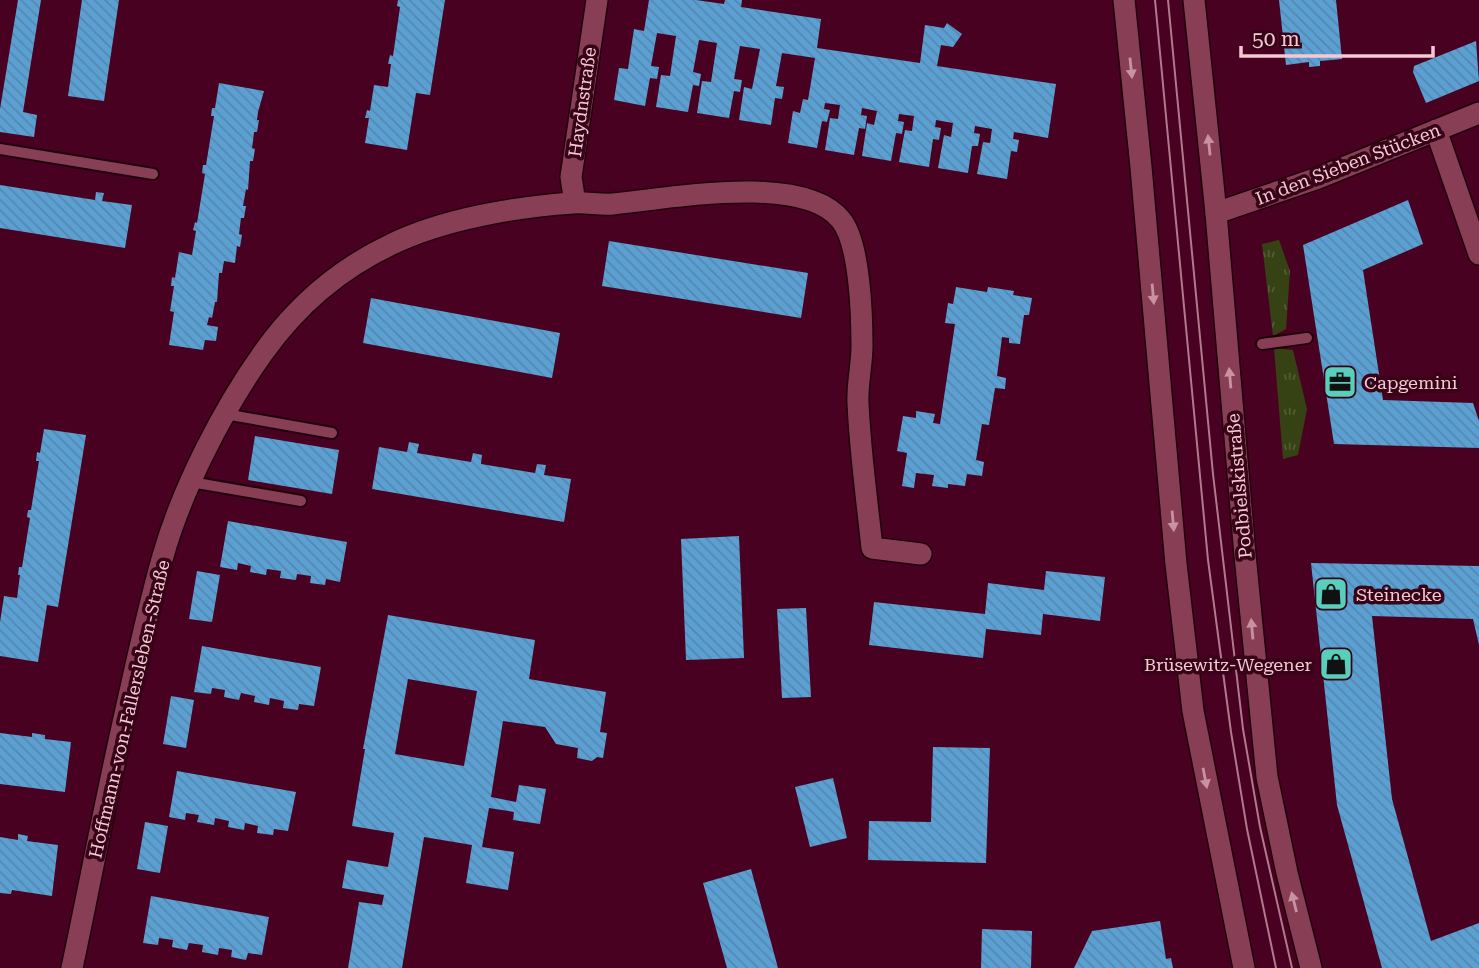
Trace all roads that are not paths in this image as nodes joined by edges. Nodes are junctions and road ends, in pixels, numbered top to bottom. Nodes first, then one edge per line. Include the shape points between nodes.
1 (597, 0) edge
2 (1124, 0) edge
3 (1194, 0) edge
4 (1479, 113) edge
5 (1436, 130) junction
6 (0, 149) edge
7 (153, 174) dead end
8 (575, 203) junction
9 (1216, 213) junction
10 (1479, 254) edge
11 (1307, 338) dead end
12 (1262, 344) dead end
13 (225, 414) junction
14 (332, 433) dead end
15 (191, 482) junction
16 (301, 501) dead end
17 (921, 554) dead end
18 (72, 968) edge
19 (1244, 968) edge
20 (1311, 968) edge

1 - 8 street, Haydnstraße via 571,177
2 -> 19 street via 1193,711
9 -> 3 street, Podbielskistraße
4 - 5 street, In den Sieben Stücken
5 - 9 street, In den Sieben Stücken
5 - 10 street
6 - 7 lane
8 - 13 street, Hoffmann-von-Fallersleben-Straße via 441,225 392,243 340,273 301,306 264,352
8 - 17 street, Hoffmann-von-Fallersleben-Straße via 608,205 712,192 762,192 808,199 844,222 856,258 862,345 858,400 872,548
20 -> 9 street, Podbielskistraße via 1267,778
11 - 12 lane
13 - 14 lane
13 - 15 street, Hoffmann-von-Fallersleben-Straße
15 - 16 lane
15 - 18 street, Hoffmann-von-Fallersleben-Straße via 163,552 138,653

